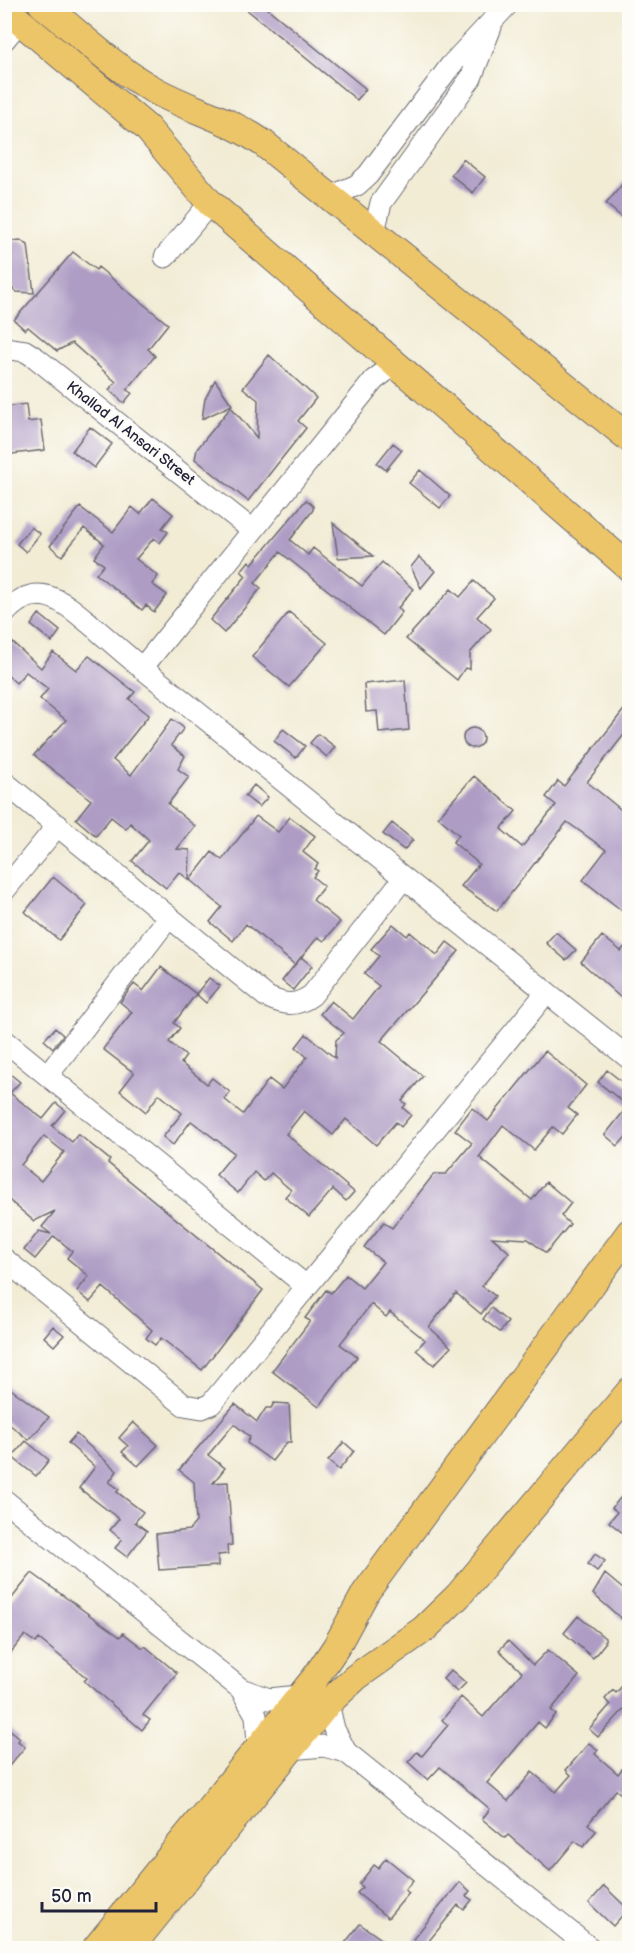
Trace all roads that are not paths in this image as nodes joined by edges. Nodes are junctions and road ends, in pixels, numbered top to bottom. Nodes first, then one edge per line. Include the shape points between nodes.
1 (42, 4) edge
2 (508, 4) edge
3 (10, 23) edge
4 (493, 23) junction
5 (330, 197) junction
6 (210, 203) junction
7 (374, 232) junction
8 (165, 257) dead end
9 (4, 348) edge
10 (384, 366) junction
11 (630, 439) edge
12 (252, 530) junction
13 (630, 567) edge
14 (4, 614) edge
15 (142, 668) junction
16 (4, 782) edge
17 (58, 825) junction
18 (403, 879) junction
19 (4, 891) edge
20 (169, 917) junction
21 (546, 993) junction
22 (4, 1040) edge
23 (630, 1059) edge
24 (48, 1075) junction
25 (630, 1232) edge
26 (4, 1259) edge
27 (306, 1287) junction
28 (630, 1392) edge
29 (4, 1500) edge
30 (241, 1689) junction
31 (300, 1696) junction
32 (328, 1703) junction
33 (258, 1745) junction
34 (290, 1749) junction
35 (346, 1752) junction
36 (96, 1948) edge
37 (130, 1948) edge
38 (590, 1948) edge

1 - 5 main road via 138,81 247,132
2 - 4 street
3 - 6 main road via 147,128
4 - 5 street via 451,65 368,175 357,185
4 - 7 street via 471,78 388,191
5 - 7 main road
6 - 8 street
6 - 10 main road
7 - 11 main road
9 - 12 street, Khallad Al Ansari Street via 25,351 36,358
10 - 12 street
10 - 13 main road
12 - 15 street
14 - 15 street via 19,600 34,595 51,596 66,604
15 - 18 street
16 - 17 street
17 - 19 street
17 - 20 street
18 - 20 street via 312,994 290,1005 267,998
18 - 21 street
20 - 24 street
21 - 23 street
21 - 27 street
22 - 24 street
24 - 27 street
25 - 31 main road via 366,1592 330,1659
26 - 27 street via 183,1405 192,1408 202,1408 217,1397
28 - 32 main road via 441,1613
29 - 30 street
30 - 31 street via 269,1699
30 - 33 street via 256,1715
31 - 33 main road
32 - 34 main road
32 - 35 street via 334,1729
33 - 36 main road
34 - 35 street via 324,1746
34 - 37 main road
35 - 38 street

